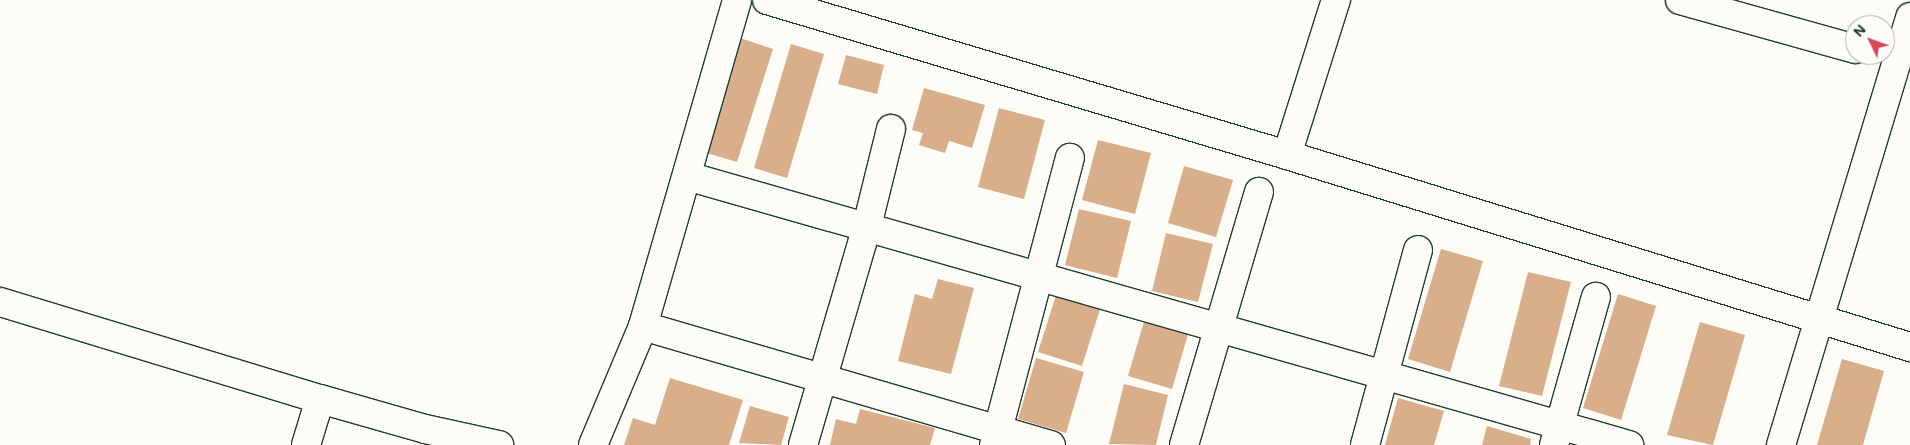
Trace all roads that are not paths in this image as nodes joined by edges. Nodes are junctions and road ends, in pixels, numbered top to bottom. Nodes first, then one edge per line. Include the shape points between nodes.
1 (737, 0) edge
2 (767, 0) edge
3 (1336, 0) edge
4 (1680, 0) edge
5 (1910, 16) edge
6 (1845, 46) edge
7 (1895, 57) edge
8 (1893, 65) edge
9 (891, 129) dead end
10 (1287, 155) junction
11 (1070, 158) dead end
12 (687, 176) junction
13 (1259, 192) dead end
14 (867, 226) junction
15 (1418, 250) dead end
16 (1042, 275) junction
17 (1596, 298) dead end
18 (0, 302) edge
19 (1819, 320) junction
20 (643, 326) junction
21 (1217, 328) junction
22 (1910, 347) edge
23 (1385, 373) junction
24 (823, 379) junction
25 (320, 399) junction
26 (1557, 435) edge
27 (996, 438) edge
28 (306, 445) edge
29 (499, 445) edge
30 (593, 445) edge
31 (803, 445) edge
32 (1051, 445) edge
33 (1184, 445) edge
34 (1365, 445) edge
35 (1629, 445) edge
36 (1781, 445) edge

1 - 12 street
2 - 10 street
3 - 10 street
4 - 6 street
5 - 7 street
8 - 19 street
9 - 14 street
10 - 19 street
11 - 16 street
12 - 14 street
12 - 20 street
13 - 21 street
14 - 16 street
14 - 24 street
15 - 23 street
16 - 21 street
16 - 27 street
17 - 26 street
18 - 25 street
19 - 22 street
19 - 36 street
20 - 24 street
20 - 30 street
21 - 23 street
21 - 33 street
23 - 26 street
23 - 34 street
24 - 27 street
24 - 31 street
25 - 28 street
25 - 29 street via 425,429
26 - 35 street
27 - 32 street

